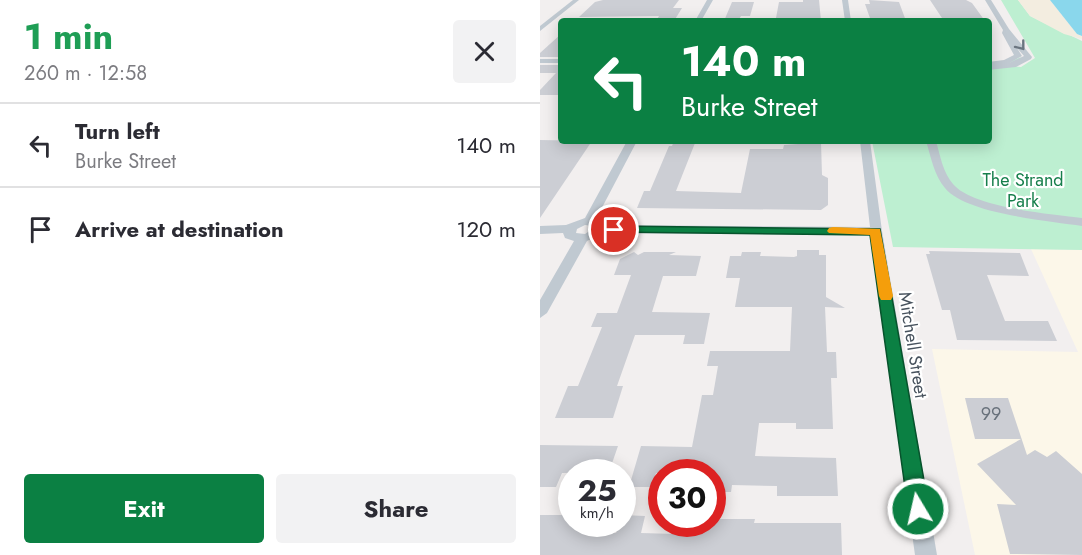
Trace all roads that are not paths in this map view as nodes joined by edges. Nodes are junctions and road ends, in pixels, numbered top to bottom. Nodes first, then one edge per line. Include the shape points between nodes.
1 (576, 0) edge
2 (710, 0) edge
3 (845, 0) edge
4 (988, 0) edge
5 (700, 18) edge
6 (848, 18) edge
7 (540, 29) edge
8 (540, 61) edge
9 (558, 61) edge
10 (992, 65) edge
11 (630, 144) edge
12 (865, 144) edge
13 (932, 144) edge
14 (939, 144) edge
15 (1082, 215) edge
16 (589, 221) junction
17 (1082, 222) edge
18 (569, 229) junction
19 (600, 229) junction
20 (540, 230) edge
21 (876, 231) junction
22 (582, 238) junction
23 (540, 313) edge
24 (926, 555) edge

1 - 7 street
2 - 5 street
3 - 6 street
4 - 10 street via 1018,56
8 - 9 street
11 - 16 street
12 - 21 street, Mitchell Street
13 - 17 street via 945,181 963,197 988,206
14 - 15 street via 951,174 962,186 994,199
16 - 18 street
16 - 19 street via 600,224
18 - 20 street
18 - 22 street via 569,235
19 - 21 street
19 - 22 street
21 - 24 street, Mitchell Street
22 - 23 street

